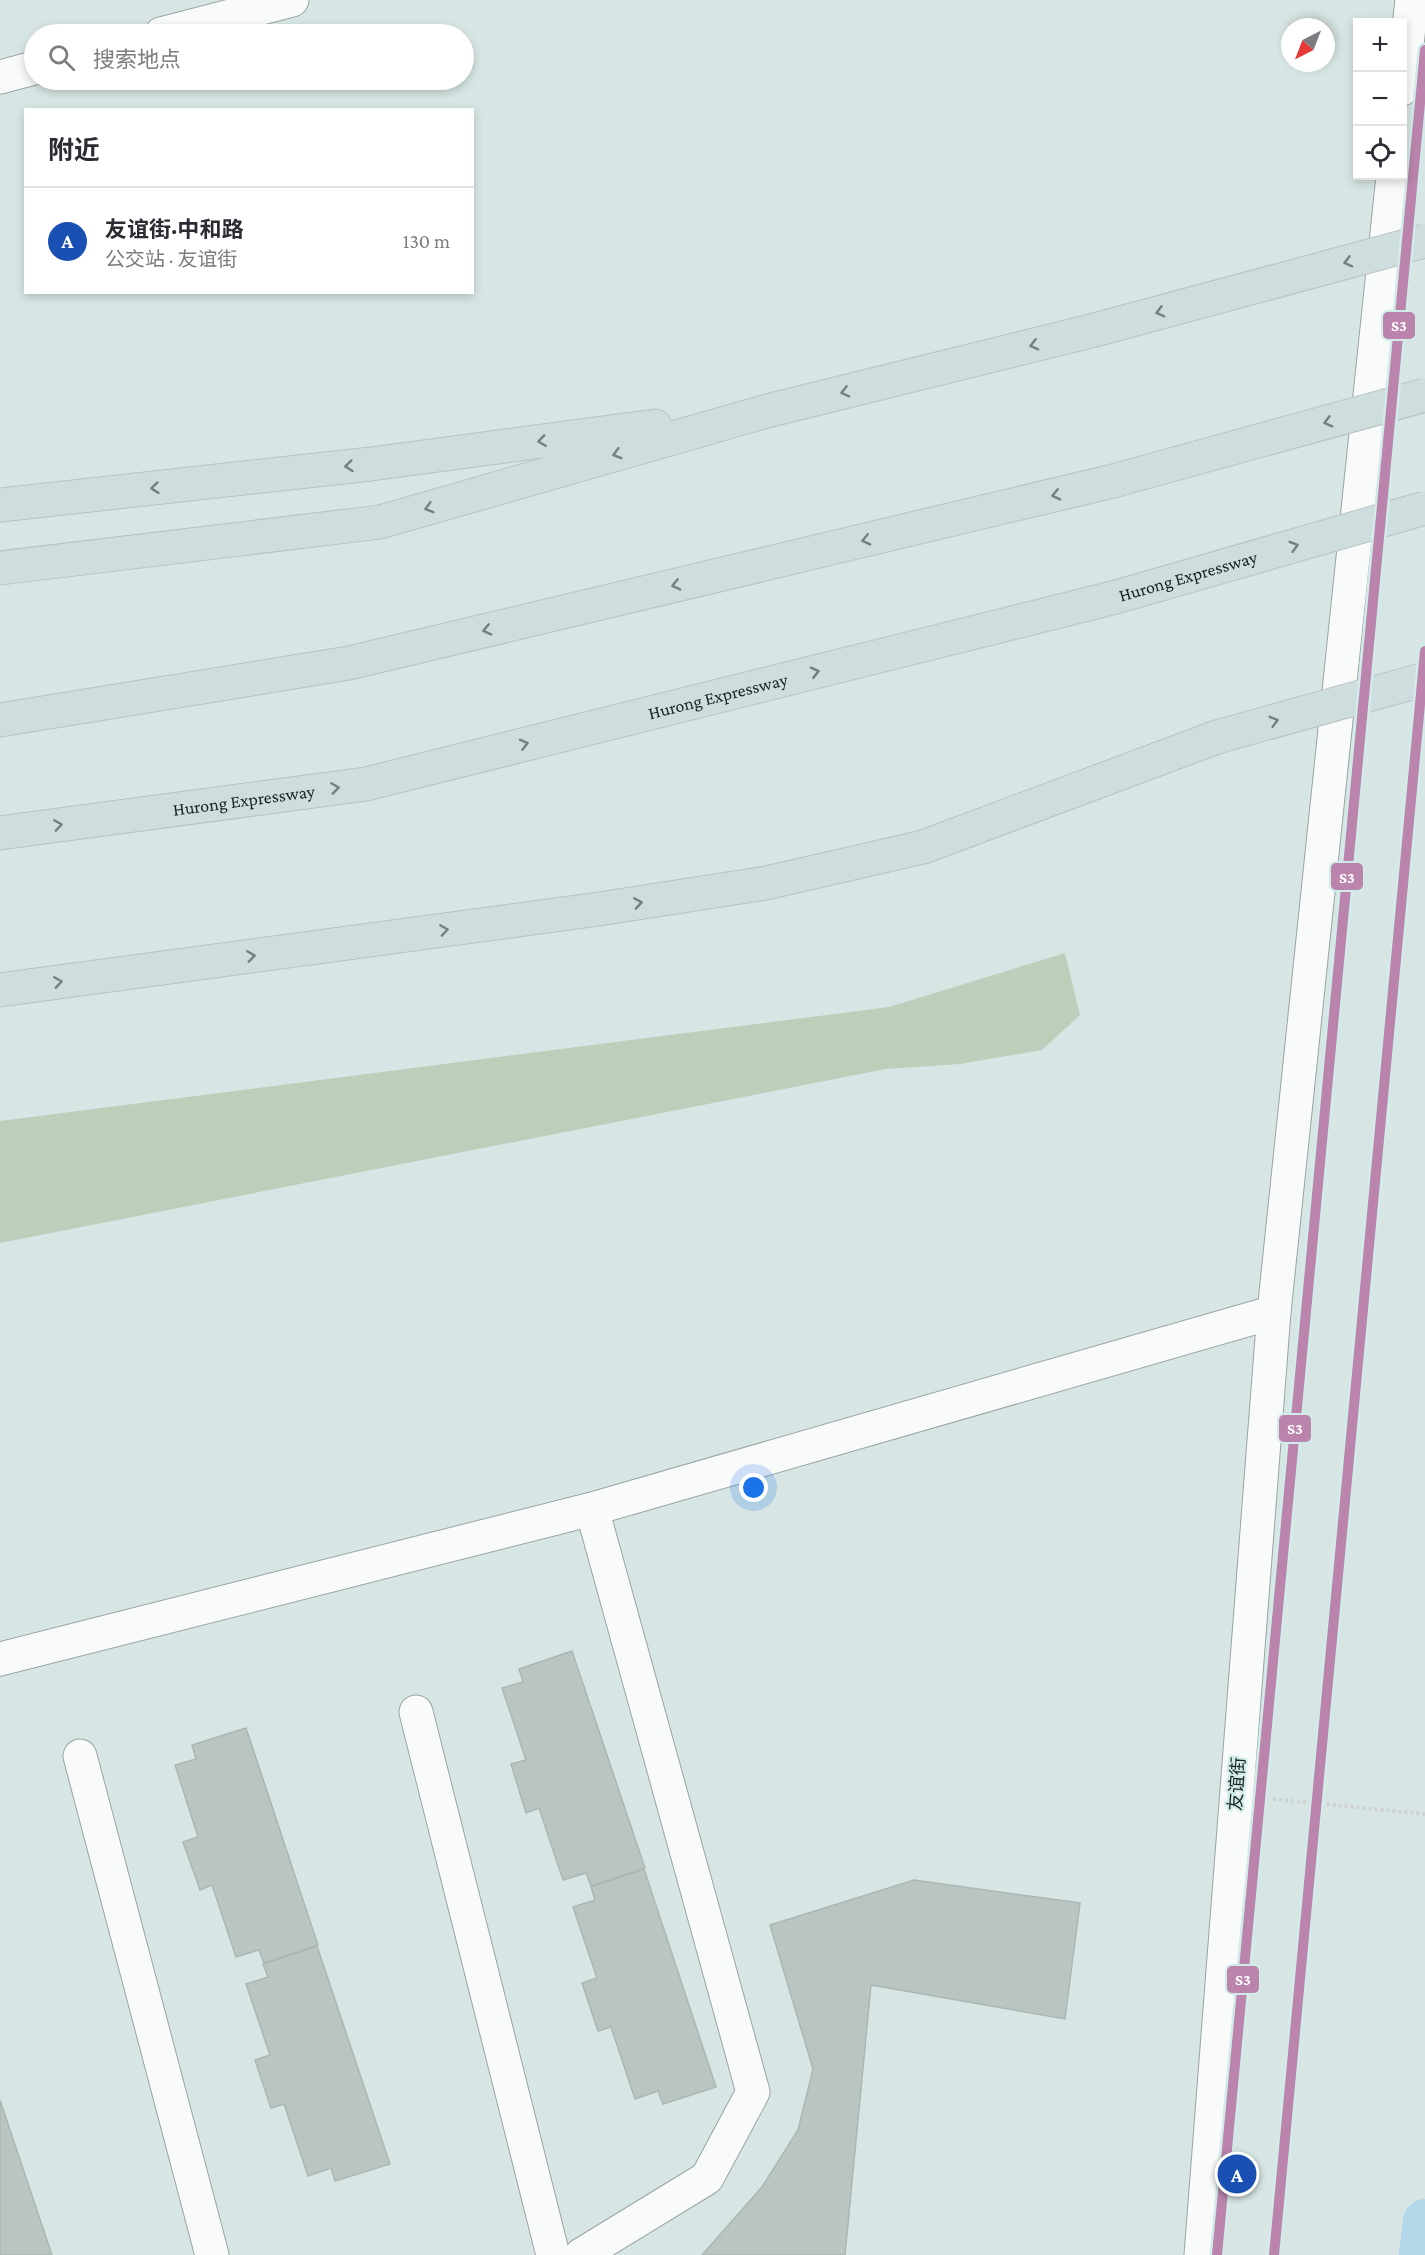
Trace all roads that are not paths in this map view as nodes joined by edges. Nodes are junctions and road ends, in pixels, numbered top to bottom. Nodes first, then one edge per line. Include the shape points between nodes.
1 (292, 0) edge
2 (1412, 0) edge
3 (200, 24) edge
4 (24, 71) edge
5 (1404, 72) edge
6 (0, 77) edge
7 (1393, 180) edge
8 (1425, 241) edge
9 (1425, 395) edge
10 (767, 411) junction
11 (0, 505) edge
12 (1425, 508) edge
13 (0, 568) edge
14 (1425, 679) edge
15 (0, 720) edge
16 (0, 833) edge
17 (0, 990) edge
18 (1274, 1312) junction
19 (592, 1509) junction
20 (0, 1659) edge
21 (416, 1712) dead end
22 (80, 1756) dead end
23 (212, 2255) edge
24 (553, 2255) edge
25 (581, 2255) edge
26 (1201, 2255) edge

1 - 3 street
2 - 5 street
4 - 6 street
7 - 18 street, 友谊街
8 -> 10 highway, bridge via 1091,331
9 -> 15 highway, bridge via 1113,481 349,663
10 -> 11 highway via 371,464
10 -> 13 highway via 380,522
16 -> 12 highway, Hurong Expressway, bridge via 366,784 1116,597
17 -> 14 highway, bridge via 766,883 923,847 1217,737
18 - 19 street
18 - 26 street, 友谊街
19 - 20 street
19 - 25 street via 753,2092 707,2178
21 - 24 street
22 - 23 street

